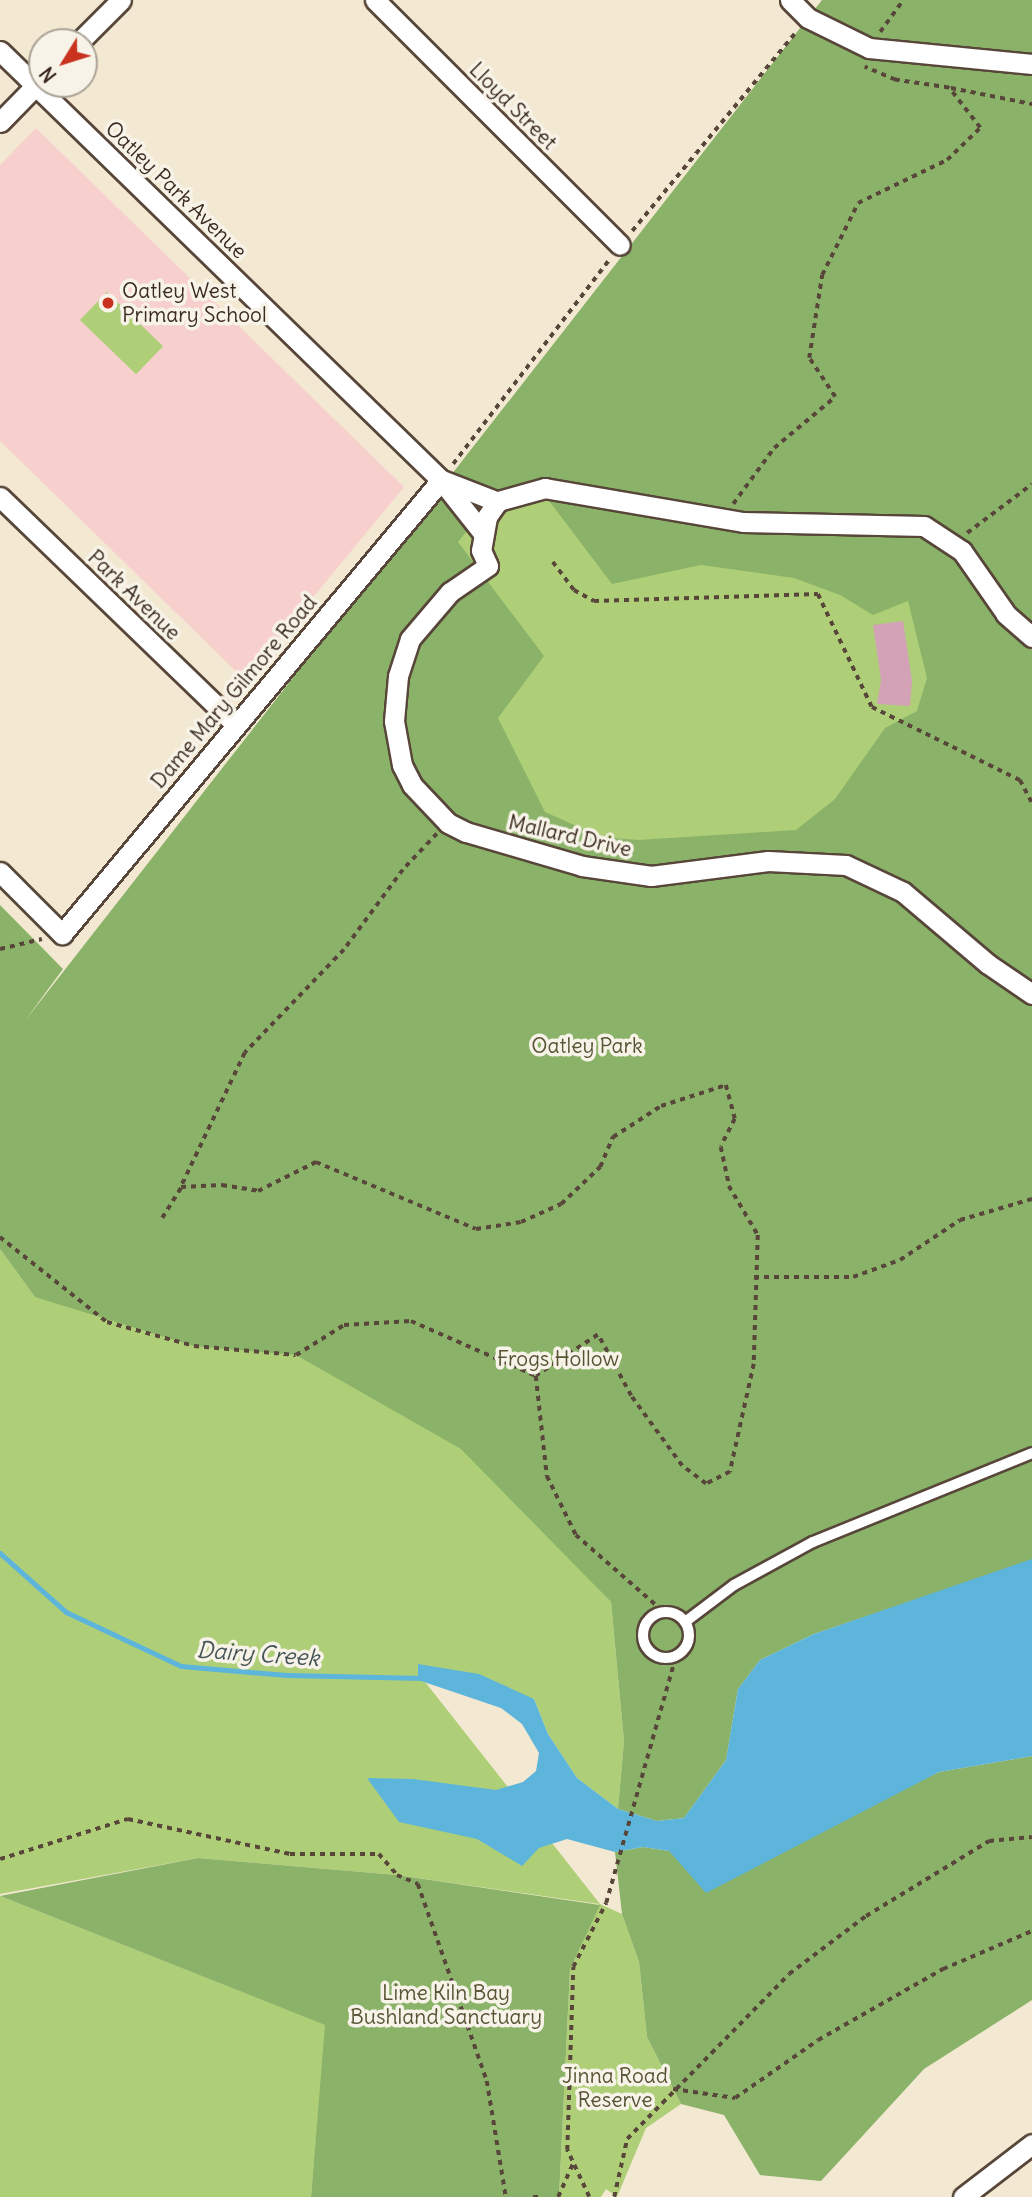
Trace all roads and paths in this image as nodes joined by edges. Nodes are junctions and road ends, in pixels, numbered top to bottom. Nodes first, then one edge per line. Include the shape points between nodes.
1 (121, 0) edge
2 (375, 0) edge
3 (790, 0) edge
4 (902, 0) edge
5 (93, 28) edge
6 (869, 48) junction
7 (0, 51) edge
8 (1032, 64) edge
9 (28, 73) edge
10 (949, 88) junction
11 (28, 93) edge
12 (55, 98) edge
13 (1032, 104) edge
14 (0, 122) edge
15 (620, 245) dead end
16 (441, 480) junction
17 (1032, 484) edge
18 (0, 497) edge
19 (498, 502) junction
20 (721, 520) junction
21 (482, 532) junction
22 (954, 543) junction
23 (553, 562) dead end
24 (1032, 637) edge
25 (236, 725) junction
26 (1032, 803) edge
27 (448, 824) junction
28 (0, 872) edge
29 (62, 934) junction
30 (0, 949) edge
31 (1032, 994) edge
32 (181, 1186) junction
33 (1032, 1199) edge
34 (162, 1218) dead end
35 (0, 1237) edge
36 (754, 1277) junction
37 (536, 1376) junction
38 (1032, 1453) edge
39 (664, 1612) junction
40 (685, 1622) junction
41 (676, 1656) junction
42 (1032, 1837) edge
43 (0, 1859) edge
44 (1032, 1931) edge
45 (673, 2089) junction
46 (1032, 2144) edge
47 (573, 2163) junction
48 (506, 2197) edge
49 (558, 2197) edge
50 (589, 2197) edge
51 (614, 2197) edge
52 (963, 2197) edge

1 - 5 street
2 - 15 street, Lloyd Street
3 - 6 street via 808,18
4 - 6 path
6 - 8 street
6 - 10 path via 861,65 895,80
7 - 9 street, Oatley Park Avenue
10 - 13 path
10 - 20 path via 981,128 947,160 858,203 822,275 809,358 835,397 774,448
11 - 14 street
12 - 16 street, Oatley Park Avenue
16 - 19 street
16 - 21 street, Mallard Drive
16 - 25 street, Dame Mary Gilmore Road
17 - 22 path
18 - 25 street, Park Avenue
19 - 20 street via 545,488
19 - 21 street
20 - 22 street via 908,524 934,530
21 - 27 street, Mallard Drive via 481,550 488,566 450,592 424,619 402,657 395,699 402,765 426,804
22 - 24 street via 1006,614
23 - 26 path via 574,590 594,601 818,594 872,707 1020,780
25 - 29 street, Dame Mary Gilmore Road
27 - 31 street, Mallard Drive via 486,840 624,873 685,875 768,862 846,865 903,892 988,964
27 - 32 path via 403,870 344,950 245,1053
28 - 29 street
29 - 30 path
32 - 34 path
32 - 36 path via 222,1185 258,1191 316,1162 476,1229 521,1222 561,1204 600,1167 613,1137 661,1106 726,1085 735,1119 721,1147 729,1186 758,1235
33 - 36 path via 960,1220 900,1260 853,1277
35 - 37 path via 107,1322 194,1346 296,1355 344,1325 411,1321
36 - 37 path via 754,1364 743,1422 730,1472 706,1484 682,1466 631,1396 598,1335
37 - 39 path via 547,1476 576,1535
38 - 40 lane via 813,1542 734,1585
39 - 40 lane
39 - 41 lane via 650,1617 642,1638 655,1655
40 - 41 lane via 688,1640
41 - 47 path via 606,1903 573,1967 567,2150
42 - 45 path via 989,1841 866,1916 789,1975
43 - 48 path via 128,1819 290,1854 379,1854 397,1875 418,1884 487,2081
44 - 45 path via 932,1976 818,2040 735,2098
45 - 51 path via 627,2138
46 - 52 street
47 - 49 path
47 - 50 path

